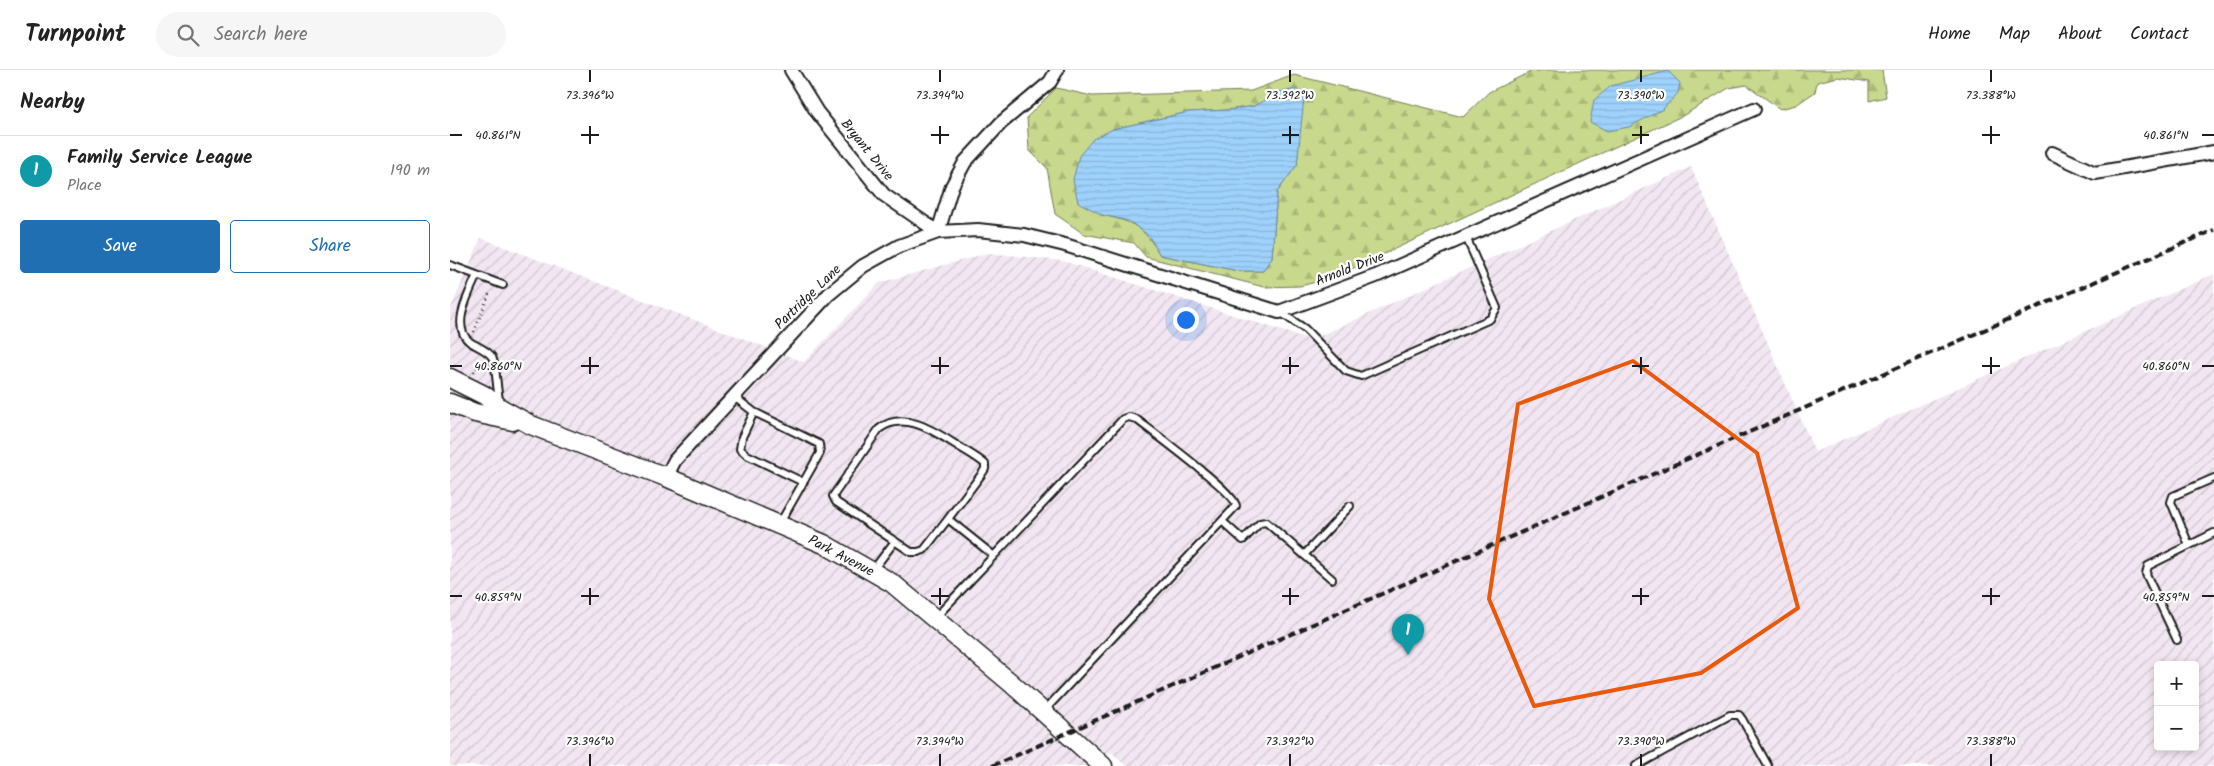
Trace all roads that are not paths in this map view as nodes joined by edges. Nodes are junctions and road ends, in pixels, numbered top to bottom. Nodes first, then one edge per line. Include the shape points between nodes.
1 (791, 70) edge
2 (1056, 70) edge
3 (1754, 109) dead end
4 (2214, 152) edge
5 (2052, 154) dead end
6 (938, 232) junction
7 (1466, 237) junction
8 (450, 265) edge
9 (477, 275) junction
10 (503, 285) dead end
11 (1279, 312) junction
12 (450, 378) edge
13 (450, 391) edge
14 (733, 396) junction
15 (450, 403) edge
16 (502, 409) junction
17 (754, 412) junction
18 (531, 424) junction
19 (666, 477) junction
20 (2214, 478) edge
21 (803, 482) junction
22 (1350, 506) dead end
23 (948, 519) junction
24 (1222, 521) junction
25 (779, 525) junction
26 (2214, 533) edge
27 (895, 542) junction
28 (2189, 545) junction
29 (993, 555) junction
30 (1304, 555) junction
31 (872, 572) junction
32 (1332, 579) dead end
33 (935, 618) junction
34 (2177, 640) dead end
35 (1043, 712) junction
36 (1092, 763) edge
37 (1636, 766) edge
38 (1768, 766) edge

1 - 6 street, Bryant Drive via 817,112 884,195
2 - 6 street via 1050,82 1001,123 965,162 952,186
3 - 7 street, Arnold Drive
4 - 5 street via 2095,173
6 - 11 street via 978,230 1024,235
6 - 14 street, Partridge Lane via 899,246 863,266 829,294
7 - 11 street, Arnold Drive via 1376,276
7 - 11 lane via 1497,308 1490,319 1361,376 1346,371 1305,330
8 - 9 lane
9 - 10 lane
9 - 16 lane via 463,306 459,321 461,332 467,340 490,354
12 - 16 main road, Park Avenue
13 - 16 main road
14 - 17 lane
14 - 19 street, Partridge Lane via 675,460
15 - 18 main road, Park Avenue
16 - 18 main road, Park Avenue
17 - 21 lane via 740,449 746,455
17 - 21 lane via 819,444 820,453
18 - 19 main road, Park Avenue
19 - 25 main road, Park Avenue
20 - 28 lane via 2173,496 2171,502
21 - 25 lane
22 - 30 lane
23 - 27 lane via 924,550 911,552
23 - 27 lane via 981,476 985,464 930,428 908,423 886,424 879,429 833,496 836,502
23 - 29 lane
24 - 29 lane via 1236,506 1234,500 1161,438 1129,417 1123,418
24 - 30 lane via 1243,540 1266,522
24 - 35 lane
25 - 31 main road, Park Avenue via 824,544
26 - 28 lane
27 - 31 lane
28 - 34 lane via 2148,566 2146,574
29 - 33 lane
30 - 32 lane
31 - 33 main road, Park Avenue via 892,583
33 - 35 main road, Park Avenue
35 - 36 main road, Park Avenue
37 - 38 lane via 1730,715 1739,715

